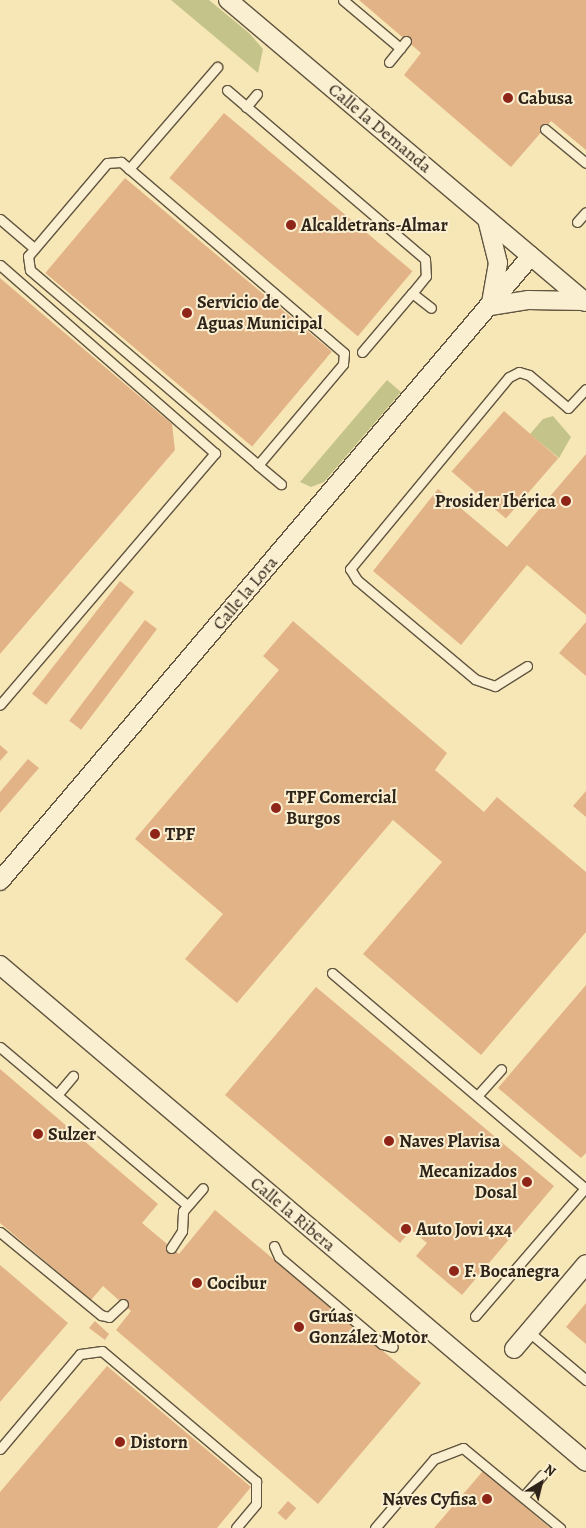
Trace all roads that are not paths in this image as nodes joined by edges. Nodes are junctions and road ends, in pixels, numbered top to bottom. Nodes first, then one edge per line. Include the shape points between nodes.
1 (228, 0) edge
2 (343, 0) edge
3 (389, 62) dead end
4 (218, 67) dead end
5 (227, 90) dead end
6 (257, 94) dead end
7 (246, 107) junction
8 (544, 129) dead end
9 (586, 164) edge
10 (129, 169) junction
11 (586, 212) edge
12 (487, 218) junction
13 (0, 219) edge
14 (577, 222) dead end
15 (34, 248) junction
16 (531, 256) junction
17 (0, 265) edge
18 (412, 293) junction
19 (585, 302) edge
20 (490, 306) junction
21 (431, 308) dead end
22 (362, 352) dead end
23 (586, 389) edge
24 (258, 465) junction
25 (281, 484) dead end
26 (527, 666) dead end
27 (0, 705) edge
28 (0, 881) edge
29 (0, 965) edge
30 (332, 973) dead end
31 (0, 1047) edge
32 (501, 1068) dead end
33 (73, 1076) dead end
34 (57, 1095) junction
35 (477, 1096) junction
36 (203, 1188) dead end
37 (586, 1188) edge
38 (187, 1205) junction
39 (0, 1232) edge
40 (274, 1246) dead end
41 (172, 1248) dead end
42 (586, 1264) edge
43 (123, 1304) dead end
44 (475, 1316) dead end
45 (529, 1332) junction
46 (393, 1347) dead end
47 (514, 1349) dead end
48 (586, 1380) edge
49 (0, 1449) edge
50 (586, 1462) edge
51 (542, 1475) dead end
52 (523, 1497) junction
53 (236, 1528) edge
54 (375, 1528) edge
55 (560, 1528) edge

1 - 12 street, Calle la Demanda
2 - 3 lane via 403,45
4 - 10 lane
5 - 7 lane
6 - 7 lane
7 - 18 lane via 425,259 426,276
8 - 9 lane
10 - 15 lane via 115,160 107,162
10 - 24 lane via 344,353 343,364
11 - 14 lane
12 - 16 street, Calle la Demanda
12 - 20 street, Calle la Lora via 498,263
13 - 15 lane
15 - 24 lane via 26,263 30,270
16 - 19 street, Calle la Demanda
16 - 20 street, Calle la Lora
17 - 27 lane via 215,453
18 - 21 lane
18 - 22 lane
19 - 20 street via 528,300
20 - 28 street, Calle la Lora
23 - 26 lane via 568,408 529,375 519,372 509,377 350,569 357,580 475,679 495,686
24 - 25 lane
29 - 50 street, Calle la Ribera
30 - 35 lane
31 - 34 lane
32 - 35 lane
33 - 34 lane
34 - 38 lane
35 - 37 lane
36 - 38 lane
37 - 44 lane
38 - 41 lane via 179,1239
39 - 43 lane via 102,1316 109,1317
40 - 46 lane via 279,1257 382,1344
42 - 45 street
45 - 47 street
45 - 48 lane
49 - 53 lane via 80,1354 102,1351 256,1481 256,1504
51 - 52 lane
52 - 54 lane via 463,1448 448,1451 434,1459
52 - 55 lane

